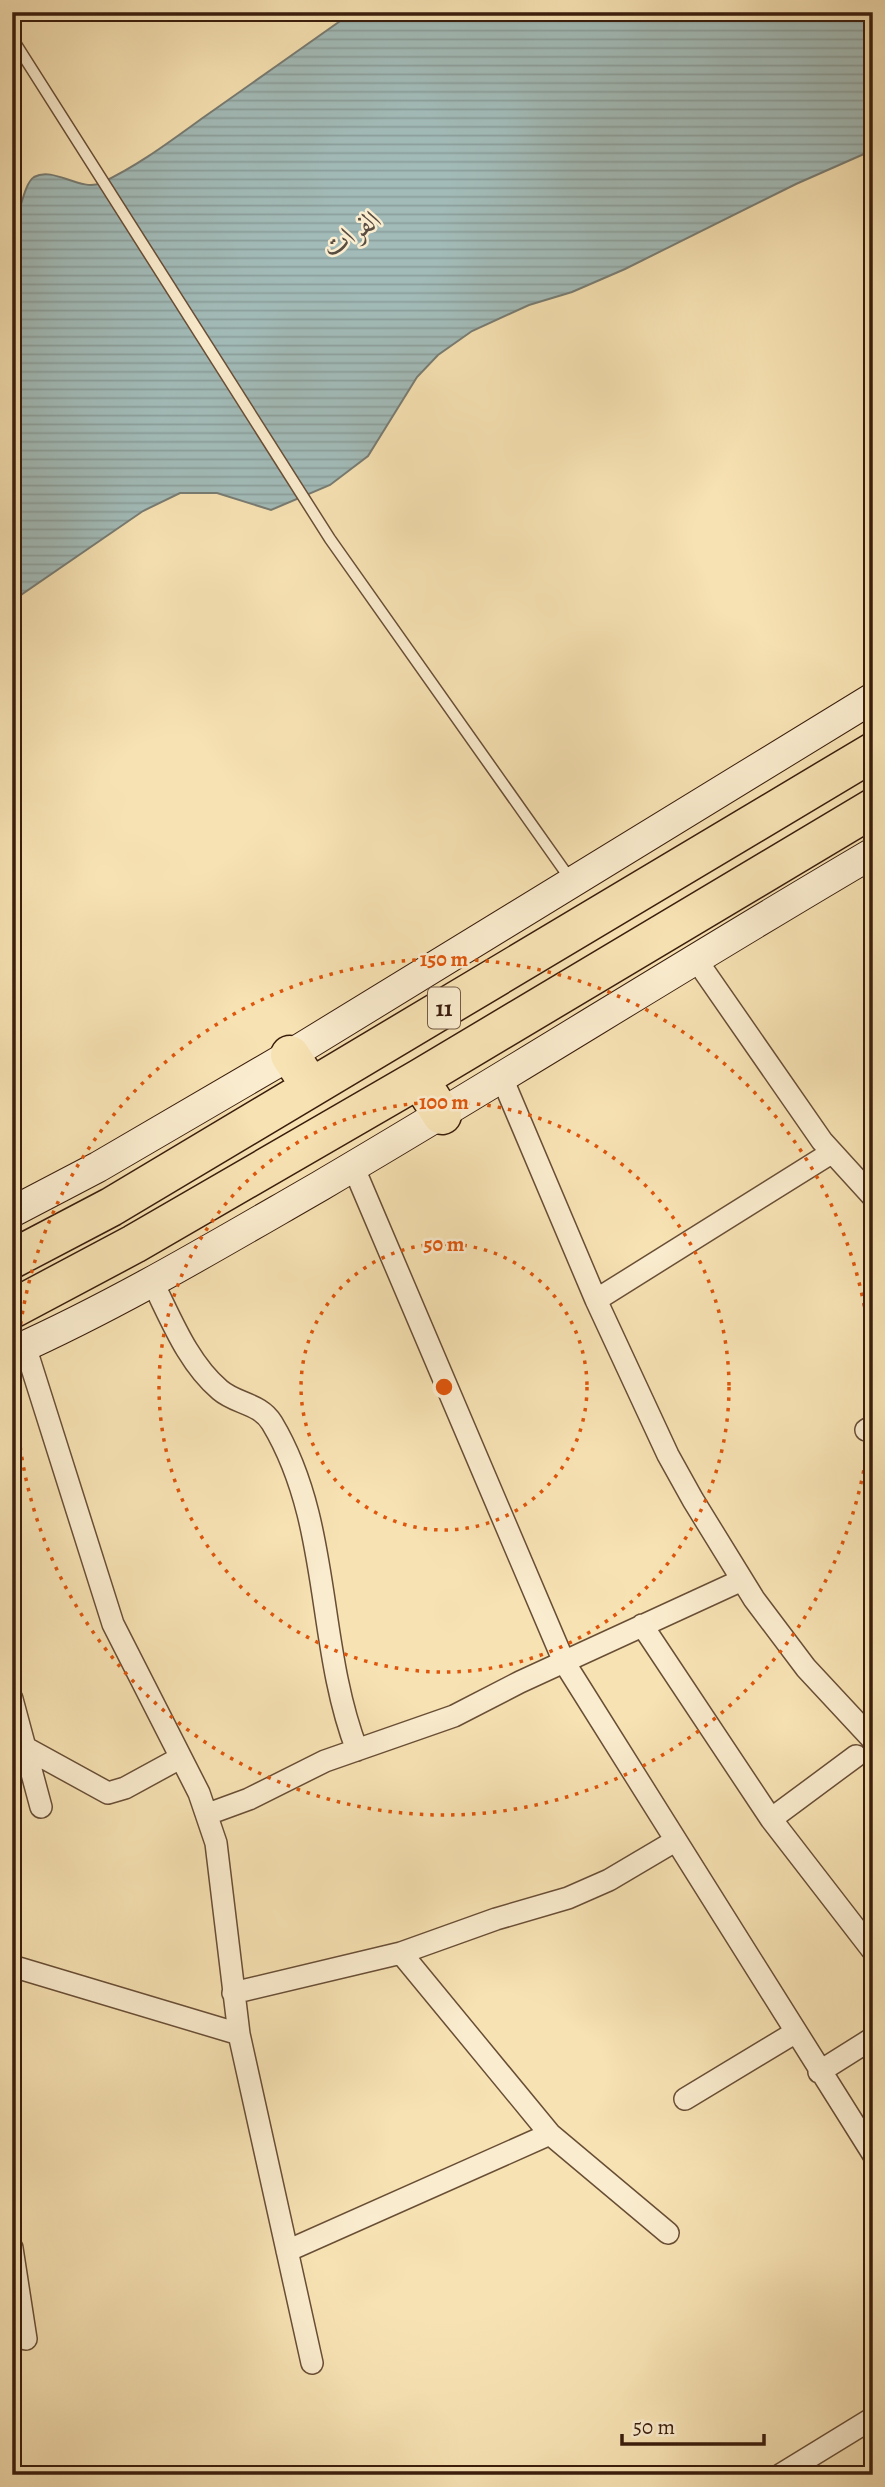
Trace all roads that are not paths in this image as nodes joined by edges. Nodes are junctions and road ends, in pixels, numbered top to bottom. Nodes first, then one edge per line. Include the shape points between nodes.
1 (12, 38) edge
2 (873, 698) edge
3 (873, 752) edge
4 (873, 771) edge
5 (873, 808) edge
6 (755, 821) junction
7 (838, 829) junction
8 (873, 852) edge
9 (572, 882) junction
10 (695, 958) junction
11 (484, 1040) junction
12 (290, 1055) junction
13 (502, 1078) junction
14 (419, 1079) junction
15 (311, 1087) junction
16 (442, 1115) junction
17 (831, 1153) junction
18 (353, 1166) junction
19 (871, 1190) edge
20 (12, 1212) edge
21 (12, 1259) edge
22 (153, 1283) junction
23 (596, 1300) junction
24 (12, 1309) edge
25 (19, 1349) edge
26 (742, 1580) junction
27 (642, 1625) junction
28 (564, 1662) junction
29 (12, 1699) edge
30 (20, 1737) edge
31 (873, 1740) edge
32 (357, 1750) junction
33 (856, 1756) dead end
34 (180, 1758) junction
35 (41, 1807) dead end
36 (208, 1814) junction
37 (771, 1819) junction
38 (675, 1841) junction
39 (873, 1951) edge
40 (401, 1953) junction
41 (12, 1966) edge
42 (233, 1993) junction
43 (796, 2032) junction
44 (239, 2035) junction
45 (873, 2038) edge
46 (819, 2072) junction
47 (685, 2099) dead end
48 (550, 2134) junction
49 (873, 2154) edge
50 (668, 2233) dead end
51 (12, 2248) edge
52 (287, 2251) junction
53 (26, 2339) dead end
54 (312, 2363) dead end
55 (873, 2418) edge
56 (780, 2475) edge

1 - 9 lane via 330,539
2 - 9 main road
3 - 6 highway, 11
4 - 7 highway via 830,799 827,813
5 - 7 highway, 11
6 - 11 highway via 763,841 755,855 559,973
6 - 15 highway, 11
7 - 11 highway, 11
8 - 10 main road
9 - 12 main road
10 - 13 main road
10 - 17 street
11 - 14 highway, 11
12 - 15 highway
12 - 20 main road
13 - 16 main road
13 - 23 street
14 - 16 highway
14 - 24 highway, 11
15 - 21 highway, 11 via 111,1207
16 - 18 main road
17 - 19 street
17 - 23 street
18 - 22 main road
18 - 28 street
22 - 25 main road
22 - 32 street via 207,1378 232,1398 263,1412 295,1474 309,1510 334,1671
23 - 26 street via 668,1455
25 - 34 street via 113,1624
26 - 27 street
26 - 31 street via 806,1668
27 - 28 street
27 - 37 street
28 - 32 street via 454,1716
28 - 38 street
29 - 30 street
30 - 34 street via 108,1793
30 - 35 street
32 - 36 street
33 - 37 street
34 - 36 street
36 - 42 street via 221,1872
37 - 39 street
38 - 40 street via 621,1874 568,1898
38 - 43 street
40 - 42 street
40 - 48 street
41 - 44 street
42 - 44 street
43 - 46 street
43 - 47 street
44 - 52 street
45 - 46 street
46 - 49 street
48 - 50 street
48 - 52 street
51 - 53 street
52 - 54 street
55 - 56 street

